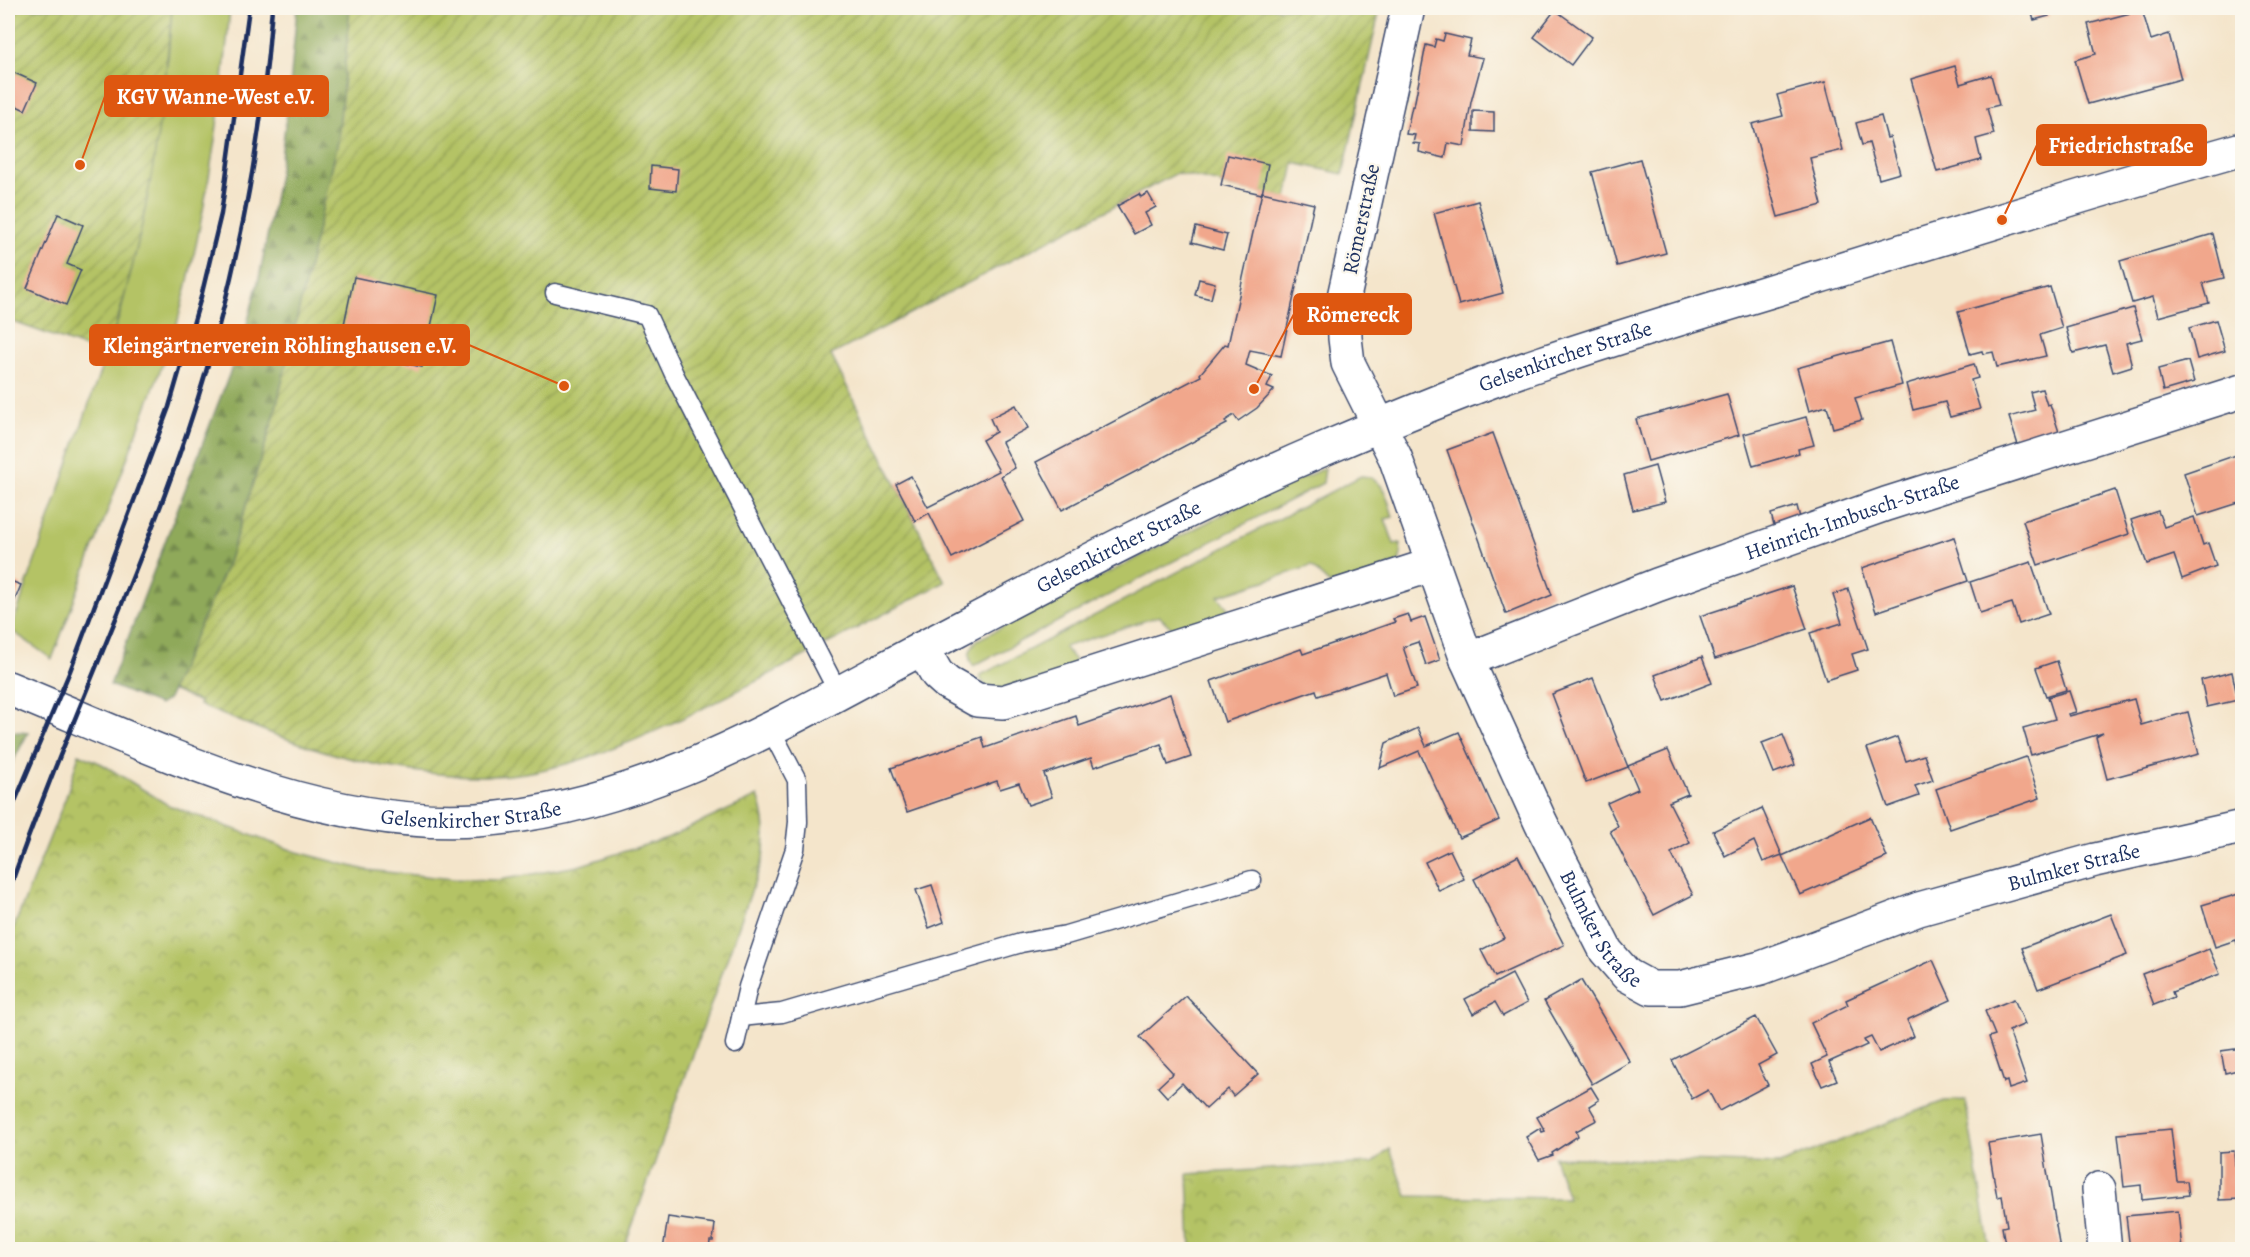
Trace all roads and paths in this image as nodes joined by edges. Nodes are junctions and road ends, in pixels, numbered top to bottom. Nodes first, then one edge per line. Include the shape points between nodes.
1 (1408, 8) edge
2 (2242, 149) edge
3 (555, 293) dead end
4 (2242, 391) edge
5 (1380, 425) junction
6 (1432, 565) junction
7 (922, 648) junction
8 (1467, 660) junction
9 (8, 688) edge
10 (839, 694) junction
11 (770, 728) junction
12 (2242, 827) edge
13 (1252, 880) dead end
14 (741, 1017) junction
15 (735, 1044) dead end
16 (2099, 1189) dead end
17 (2105, 1250) edge

1 - 5 street, Römerstraße via 1344,297 1348,363
2 - 5 street, Gelsenkircher Straße via 1538,364
3 - 10 lane via 647,315
4 - 8 street, Heinrich-Imbusch-Straße via 1886,504 1657,585
5 - 6 street, Bulmker Straße
5 - 7 street, Gelsenkircher Straße via 1220,494
6 - 7 street via 1003,702 978,700 947,683
6 - 8 street, Bulmker Straße
7 - 10 street, Gelsenkircher Straße
8 - 12 street, Bulmker Straße via 1541,823 1606,951 1627,975 1651,988 1680,988 1761,968 1919,909 2095,860
9 - 11 street, Gelsenkircher Straße via 239,780 349,810 420,819 519,816 597,800 676,772
10 - 11 street, Gelsenkircher Straße
11 - 14 lane via 797,780 798,822 795,849
13 - 14 lane via 782,1013
14 - 15 lane
16 - 17 street

